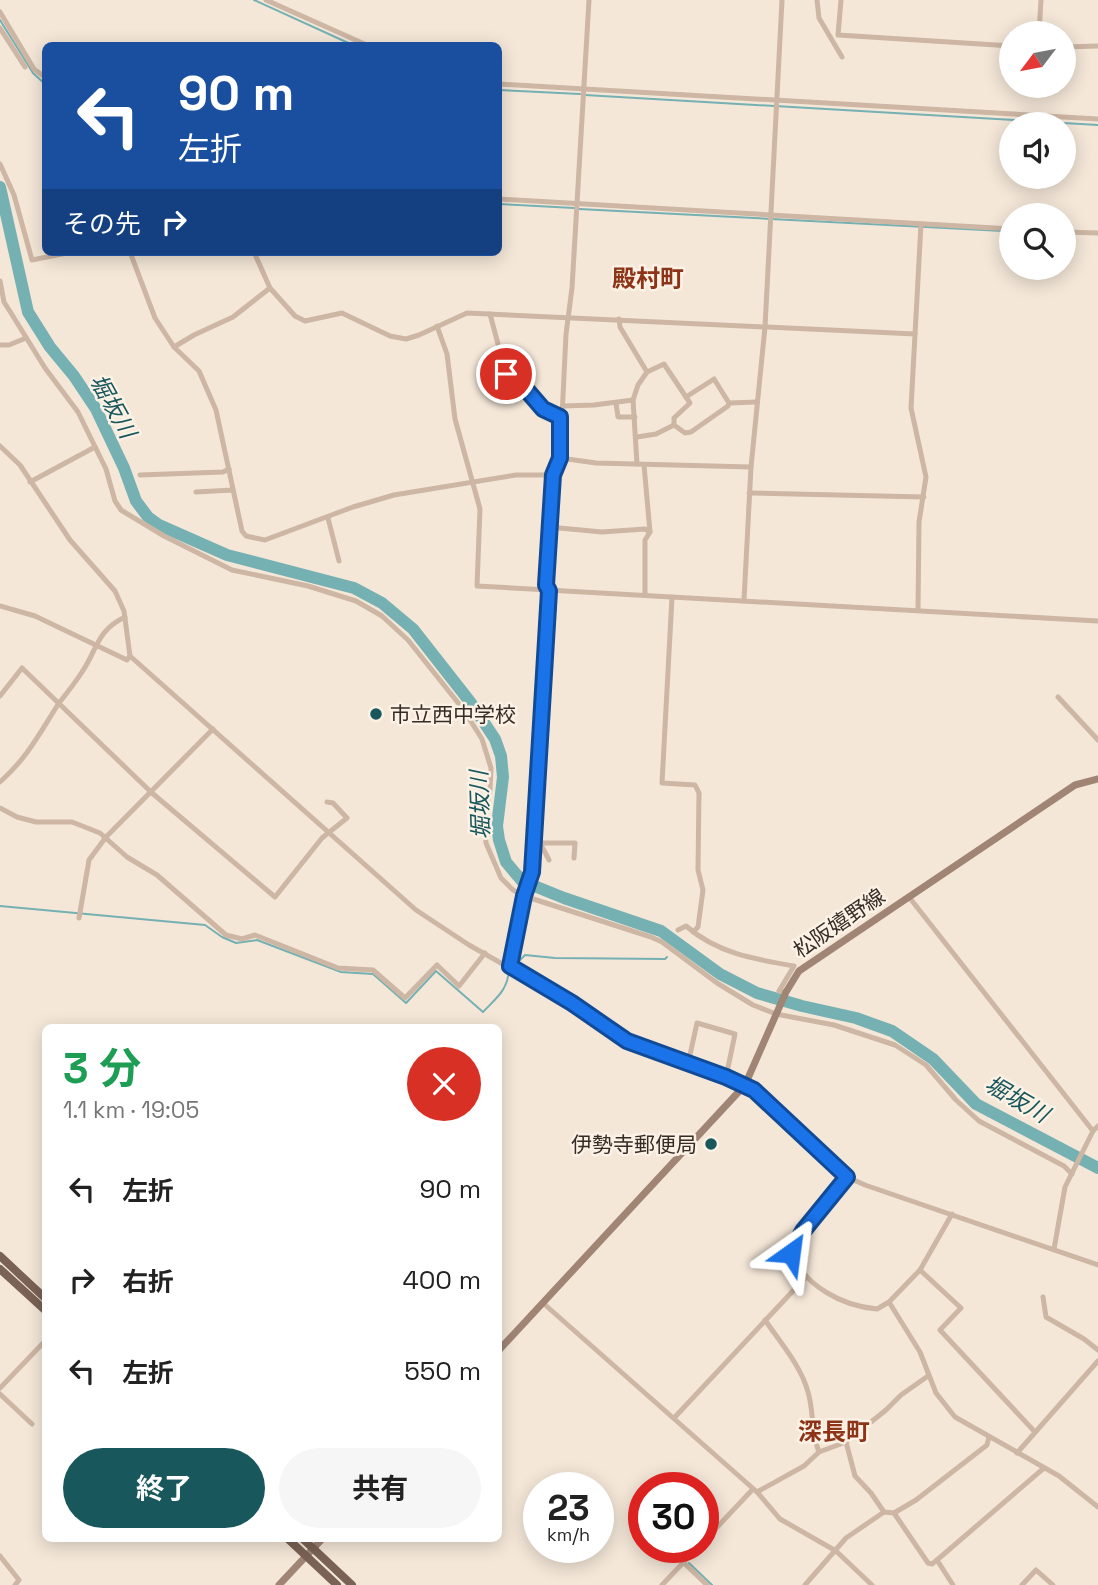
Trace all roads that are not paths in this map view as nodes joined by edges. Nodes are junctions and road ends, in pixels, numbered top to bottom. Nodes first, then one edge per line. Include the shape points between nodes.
1 (266, 0) edge
2 (589, 0) edge
3 (782, 0) edge
4 (817, 0) edge
5 (841, 0) edge
6 (1041, 0) edge
7 (0, 12) edge
8 (1040, 21) edge
9 (0, 28) edge
10 (838, 35) junction
11 (830, 37) junction
12 (360, 42) edge
13 (999, 45) edge
14 (1098, 46) edge
15 (1076, 47) edge
16 (842, 57) dead end
17 (24, 67) dead end
18 (42, 75) edge
19 (502, 84) edge
20 (584, 93) junction
21 (777, 104) junction
22 (1098, 119) edge
23 (0, 164) edge
24 (502, 199) edge
25 (577, 207) junction
26 (771, 218) junction
27 (921, 226) junction
28 (999, 229) edge
29 (1076, 232) edge
30 (1098, 233) edge
31 (52, 256) edge
32 (132, 256) edge
33 (256, 256) edge
34 (0, 281) edge
35 (270, 288) junction
36 (2, 303) edge
37 (490, 314) junction
38 (570, 317) junction
39 (620, 320) junction
40 (437, 326) junction
41 (765, 327) junction
42 (915, 334) junction
43 (26, 338) junction
44 (0, 345) edge
45 (174, 347) junction
46 (647, 372) junction
47 (686, 397) junction
48 (633, 400) junction
49 (757, 402) junction
50 (616, 403) junction
51 (729, 403) junction
52 (563, 406) junction
53 (560, 417) junction
54 (635, 417) junction
55 (674, 425) junction
56 (637, 438) junction
57 (0, 446) edge
58 (95, 447) junction
59 (560, 458) junction
60 (640, 464) junction
61 (751, 467) junction
62 (229, 469) junction
63 (140, 475) dead end
64 (553, 475) junction
65 (30, 482) junction
66 (472, 482) junction
67 (233, 490) junction
68 (196, 492) dead end
69 (749, 493) junction
70 (924, 497) junction
71 (328, 518) junction
72 (549, 527) junction
73 (650, 532) junction
74 (339, 561) dead end
75 (549, 591) junction
76 (645, 594) junction
77 (672, 597) junction
78 (744, 600) junction
79 (0, 607) edge
80 (918, 610) junction
81 (125, 617) junction
82 (1098, 621) edge
83 (95, 645) junction
84 (130, 656) junction
85 (0, 696) edge
86 (1058, 696) dead end
87 (59, 704) junction
88 (213, 729) junction
89 (1098, 740) edge
90 (1098, 779) edge
91 (0, 782) edge
92 (152, 793) junction
93 (327, 802) dead end
94 (0, 808) edge
95 (329, 832) junction
96 (106, 838) junction
97 (537, 843) junction
98 (575, 859) dead end
99 (549, 860) dead end
100 (524, 894) junction
101 (909, 897) junction
102 (79, 918) dead end
103 (678, 930) dead end
104 (693, 932) junction
105 (485, 953) junction
106 (512, 968) junction
107 (786, 992) junction
108 (776, 1014) junction
109 (688, 1064) junction
110 (726, 1077) junction
111 (745, 1085) junction
112 (1095, 1128) edge
113 (1073, 1172) junction
114 (847, 1177) junction
115 (953, 1214) junction
116 (1054, 1249) junction
117 (0, 1256) edge
118 (1098, 1265) edge
119 (0, 1269) edge
120 (920, 1270) junction
121 (806, 1277) junction
122 (42, 1295) edge
123 (1043, 1297) dead end
124 (889, 1301) junction
125 (543, 1303) junction
126 (42, 1307) edge
127 (765, 1320) junction
128 (42, 1344) edge
129 (502, 1347) edge
130 (1098, 1350) edge
131 (1098, 1361) edge
132 (928, 1376) junction
133 (0, 1388) edge
134 (0, 1394) edge
135 (674, 1419) junction
136 (32, 1424) dead end
137 (1035, 1432) junction
138 (989, 1437) junction
139 (846, 1443) junction
140 (819, 1452) junction
141 (1017, 1453) junction
142 (1044, 1468) junction
143 (755, 1490) junction
144 (1098, 1507) edge
145 (884, 1512) junction
146 (894, 1513) junction
147 (719, 1526) edge
148 (291, 1542) edge
149 (306, 1542) edge
150 (319, 1542) edge
151 (313, 1549) junction
152 (836, 1550) junction
153 (0, 1556) edge
154 (306, 1556) junction
155 (937, 1560) junction
156 (682, 1563) edge
157 (684, 1563) edge
158 (15, 1585) edge
159 (279, 1585) edge
160 (337, 1585) edge
161 (352, 1585) edge
162 (662, 1585) edge
163 (707, 1585) edge
164 (805, 1585) edge
165 (872, 1585) edge
166 (953, 1585) edge
167 (1022, 1585) edge
168 (1052, 1585) edge

1 - 12 street
2 - 20 street
3 - 21 street
4 - 11 street via 819,18
5 - 10 street
6 - 8 street
7 - 18 street
9 - 17 street
10 - 11 street
10 - 13 street
11 - 16 street
14 - 15 street
19 - 20 street
20 - 21 street
20 - 25 street
21 - 22 street
21 - 26 street
23 - 31 street via 32,260
24 - 25 street
25 - 26 street
25 - 38 street
26 - 27 street
26 - 41 street
27 - 28 street
27 - 42 street
29 - 30 street
32 - 45 street via 152,310
33 - 35 street
34 - 36 street
35 - 40 street via 305,321 342,313 401,339
35 - 45 street via 233,317
36 - 43 street
37 - 38 street
37 - 40 street via 467,313
37 - 53 street via 506,374 543,409
38 - 39 street
38 - 52 street
39 - 41 street
39 - 46 street
40 - 66 street via 447,354 452,408
41 - 42 street
41 - 49 street
42 - 70 street via 911,408 926,477
43 - 44 street
43 - 58 street via 78,412
45 - 62 street via 199,371 216,410
46 - 47 street via 664,364
46 - 48 street
47 - 51 street via 714,379
47 - 55 street via 690,403 674,418
48 - 50 street
48 - 54 street
49 - 51 street
49 - 61 street
50 - 52 street
50 - 54 street via 618,417
51 - 55 street via 691,432
52 - 53 street
53 - 59 street
54 - 56 street
55 - 56 street
56 - 60 street
57 - 65 street
58 - 65 street
58 - 100 street via 115,501 127,515 232,570 356,601 382,616 408,640 463,709 486,748 491,778 484,816 486,843 501,878
59 - 60 street
59 - 64 street
60 - 61 street
60 - 73 street
61 - 69 street
62 - 63 street
62 - 67 street
64 - 66 street
64 - 72 street
65 - 81 street via 70,540 115,591
66 - 71 street via 394,495
66 - 75 street via 480,509 477,586
67 - 68 street
67 - 71 street via 246,536 265,540
69 - 70 street
69 - 78 street
70 - 80 street via 919,522
71 - 74 street
72 - 73 street
72 - 75 street
73 - 76 street via 645,540
75 - 76 street
75 - 97 street
76 - 77 street
77 - 78 street
77 - 104 street via 662,783 695,785 699,793 698,870 703,890 698,927
78 - 80 street
79 - 83 street via 35,615
80 - 82 street
81 - 83 street
81 - 84 street
83 - 84 street via 127,660
83 - 87 street via 85,669
84 - 88 street
85 - 87 street via 22,668
86 - 89 street
87 - 91 street via 29,753
87 - 92 street
88 - 92 street
88 - 95 street
90 - 101 main road, 松阪嬉野線 via 1075,785
92 - 95 street via 275,897
92 - 96 street
93 - 95 street via 347,818
94 - 96 street via 36,822 72,822
95 - 105 street via 416,910
96 - 102 street via 89,860
96 - 105 street via 226,935 242,939 255,935 338,968 373,970 405,998 437,965 459,986
97 - 98 street via 575,843
97 - 99 street
97 - 100 street
100 - 106 street
100 - 108 street via 656,939 725,988
101 - 107 main road, 松阪嬉野線 via 799,971
101 - 112 street
103 - 104 street via 686,926
104 - 107 street via 744,957 794,966 779,991
105 - 106 street
106 - 109 street via 627,1041
107 - 108 main road, 松阪嬉野線
108 - 111 main road, 松阪嬉野線
108 - 113 street via 834,1025 895,1045 926,1065 979,1121
109 - 110 street
109 - 110 street via 697,1023 735,1034
110 - 111 street
111 - 114 street
111 - 125 main road, 松阪嬉野線
112 - 113 street
113 - 116 street via 1065,1187
114 - 115 street
114 - 121 street via 792,1249
115 - 116 street
115 - 120 street
116 - 118 street
117 - 122 main road
119 - 126 main road
120 - 124 street
120 - 137 street via 961,1308 940,1330
121 - 124 street via 849,1303 877,1309
121 - 127 street
123 - 130 street via 1046,1317
124 - 132 street via 916,1344
125 - 129 main road, 松阪嬉野線
125 - 135 street
127 - 135 street
127 - 140 street via 808,1390
128 - 133 street
131 - 137 street
132 - 138 street via 955,1418
132 - 139 street
134 - 136 street
135 - 143 street
137 - 141 street
138 - 141 street
138 - 146 street via 987,1445
139 - 140 street
139 - 145 street via 855,1476
140 - 143 street via 804,1466
141 - 142 street
142 - 144 street
142 - 155 street
143 - 147 street
143 - 152 street via 780,1519
145 - 146 street
145 - 152 street
146 - 155 street via 928,1563
148 - 154 main road
149 - 151 main road
150 - 151 main road
151 - 154 main road
151 - 161 main road
152 - 164 street
152 - 165 street
153 - 158 street via 19,1580
154 - 159 main road
154 - 160 main road
155 - 166 street
156 - 162 street
157 - 163 street
167 - 168 street via 1035,1570

